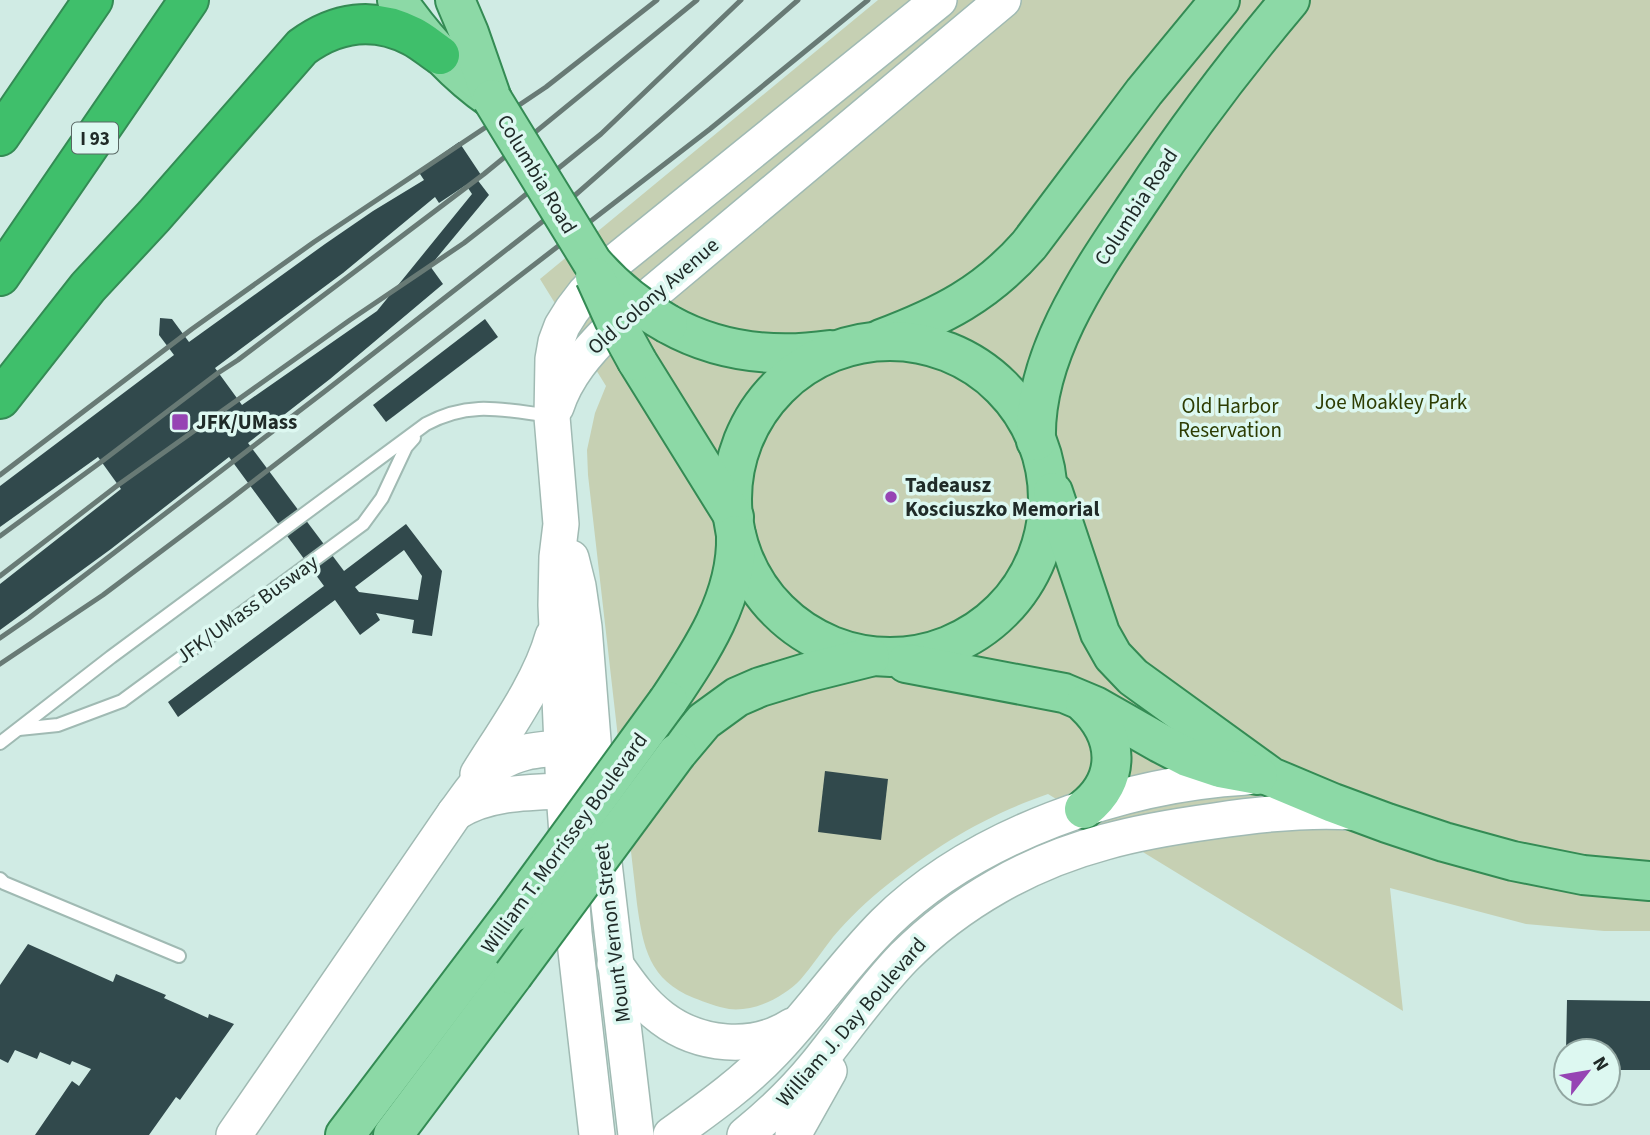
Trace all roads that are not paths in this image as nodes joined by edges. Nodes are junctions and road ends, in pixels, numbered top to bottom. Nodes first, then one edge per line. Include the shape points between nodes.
1 (93, 0) edge
2 (189, 0) edge
3 (397, 0) edge
4 (455, 0) edge
5 (939, 0) edge
6 (1003, 0) edge
7 (1220, 0) edge
8 (1290, 0) edge
9 (440, 55) junction
10 (492, 99) junction
11 (0, 136) edge
12 (583, 249) junction
13 (0, 276) edge
14 (860, 345) junction
15 (0, 399) edge
16 (552, 417) junction
17 (426, 424) junction
18 (1040, 454) junction
19 (734, 523) junction
20 (561, 524) junction
21 (557, 619) junction
22 (876, 657) junction
23 (1078, 698) junction
24 (19, 729) junction
25 (0, 743) edge
26 (578, 747) junction
27 (1271, 777) junction
28 (581, 791) junction
29 (1084, 809) junction
30 (455, 813) junction
31 (1359, 813) junction
32 (0, 879) edge
33 (1650, 881) edge
34 (179, 956) dead end
35 (615, 964) junction
36 (880, 983) junction
37 (803, 1018) junction
38 (633, 1128) edge
39 (234, 1135) edge
40 (345, 1135) edge
41 (393, 1135) edge
42 (597, 1135) edge
43 (671, 1135) edge
44 (745, 1135) edge
45 (793, 1135) edge

1 - 11 highway
2 - 13 highway, I 93
3 - 9 main road, Columbia Road
4 - 10 main road, Columbia Road
5 - 16 street, Old Colony Avenue via 639,241 585,293 556,342
6 - 16 street, Old Colony Avenue via 610,329 582,359 563,388
7 - 14 main road, Columbia Road via 1009,268 952,308
8 - 18 main road, Columbia Road via 1189,127 1079,298 1044,379 1035,424
9 - 10 main road, Columbia Road
9 - 15 highway via 414,36 374,25 344,25 302,47 88,287
10 - 12 main road, Columbia Road, bridge
12 - 14 main road, Columbia Road, bridge via 618,290 668,324 707,342 766,354
12 - 19 main road, Columbia Road, bridge via 637,361
14 - 18 main road via 918,344 971,365 995,382 1023,415
14 - 19 main road, William T. Morrissey Boulevard via 824,356 802,369 759,412 736,468
16 - 17 lane, JFK/UMass Busway via 474,408 441,415
16 - 20 street, Mount Vernon Street
17 - 24 lane, JFK/UMass Busway
17 - 24 lane, JFK/UMass Busway via 406,447 382,498 363,524 122,701 58,725
18 - 22 main road via 1048,506 1042,543 1027,578 1006,608 955,644 932,652
18 - 27 main road, William J. Day Boulevard via 1097,625 1113,656 1133,677
19 - 22 main road, William J. Day Boulevard via 752,576 782,614 823,642
19 - 40 main road, William T. Morrissey Boulevard, bridge via 735,556 726,597 703,646 514,912
20 - 21 street, Mount Vernon Street
20 - 26 street, Mount Vernon Street via 583,617
21 - 26 street, Mount Vernon Street
21 - 30 street via 536,678
22 - 23 main road, William J. Day Boulevard
22 - 41 main road, William T. Morrissey Boulevard, bridge via 760,687 704,721
23 - 27 main road, William J. Day Boulevard via 1187,757
23 - 29 main road via 1106,730 1112,748 1110,775 1097,798
24 - 25 lane, JFK/UMass Busway
26 - 28 street, Mount Vernon Street
26 - 30 street via 524,751 504,759 486,773
27 - 29 street, William J. Day Boulevard via 1188,784
27 - 31 main road, William J. Day Boulevard
28 - 30 street, William T. Morrissey Boulevard via 490,798
28 - 35 street, Mount Vernon Street
28 - 42 street, Mount Vernon Street via 573,933
29 - 37 street, William J. Day Boulevard via 1000,843 926,888 874,933
30 - 39 street
31 - 33 main road, William J. Day Boulevard via 1513,862
31 - 36 street, William J. Day Boulevard via 1311,811 1237,817 1087,847 977,898 925,937
32 - 34 lane
35 - 37 street via 663,1018 703,1038 758,1040 785,1031
35 - 38 street, Mount Vernon Street
36 - 44 street, William J. Day Boulevard via 807,1076
36 - 45 street
37 - 43 street, William J. Day Boulevard via 751,1074

